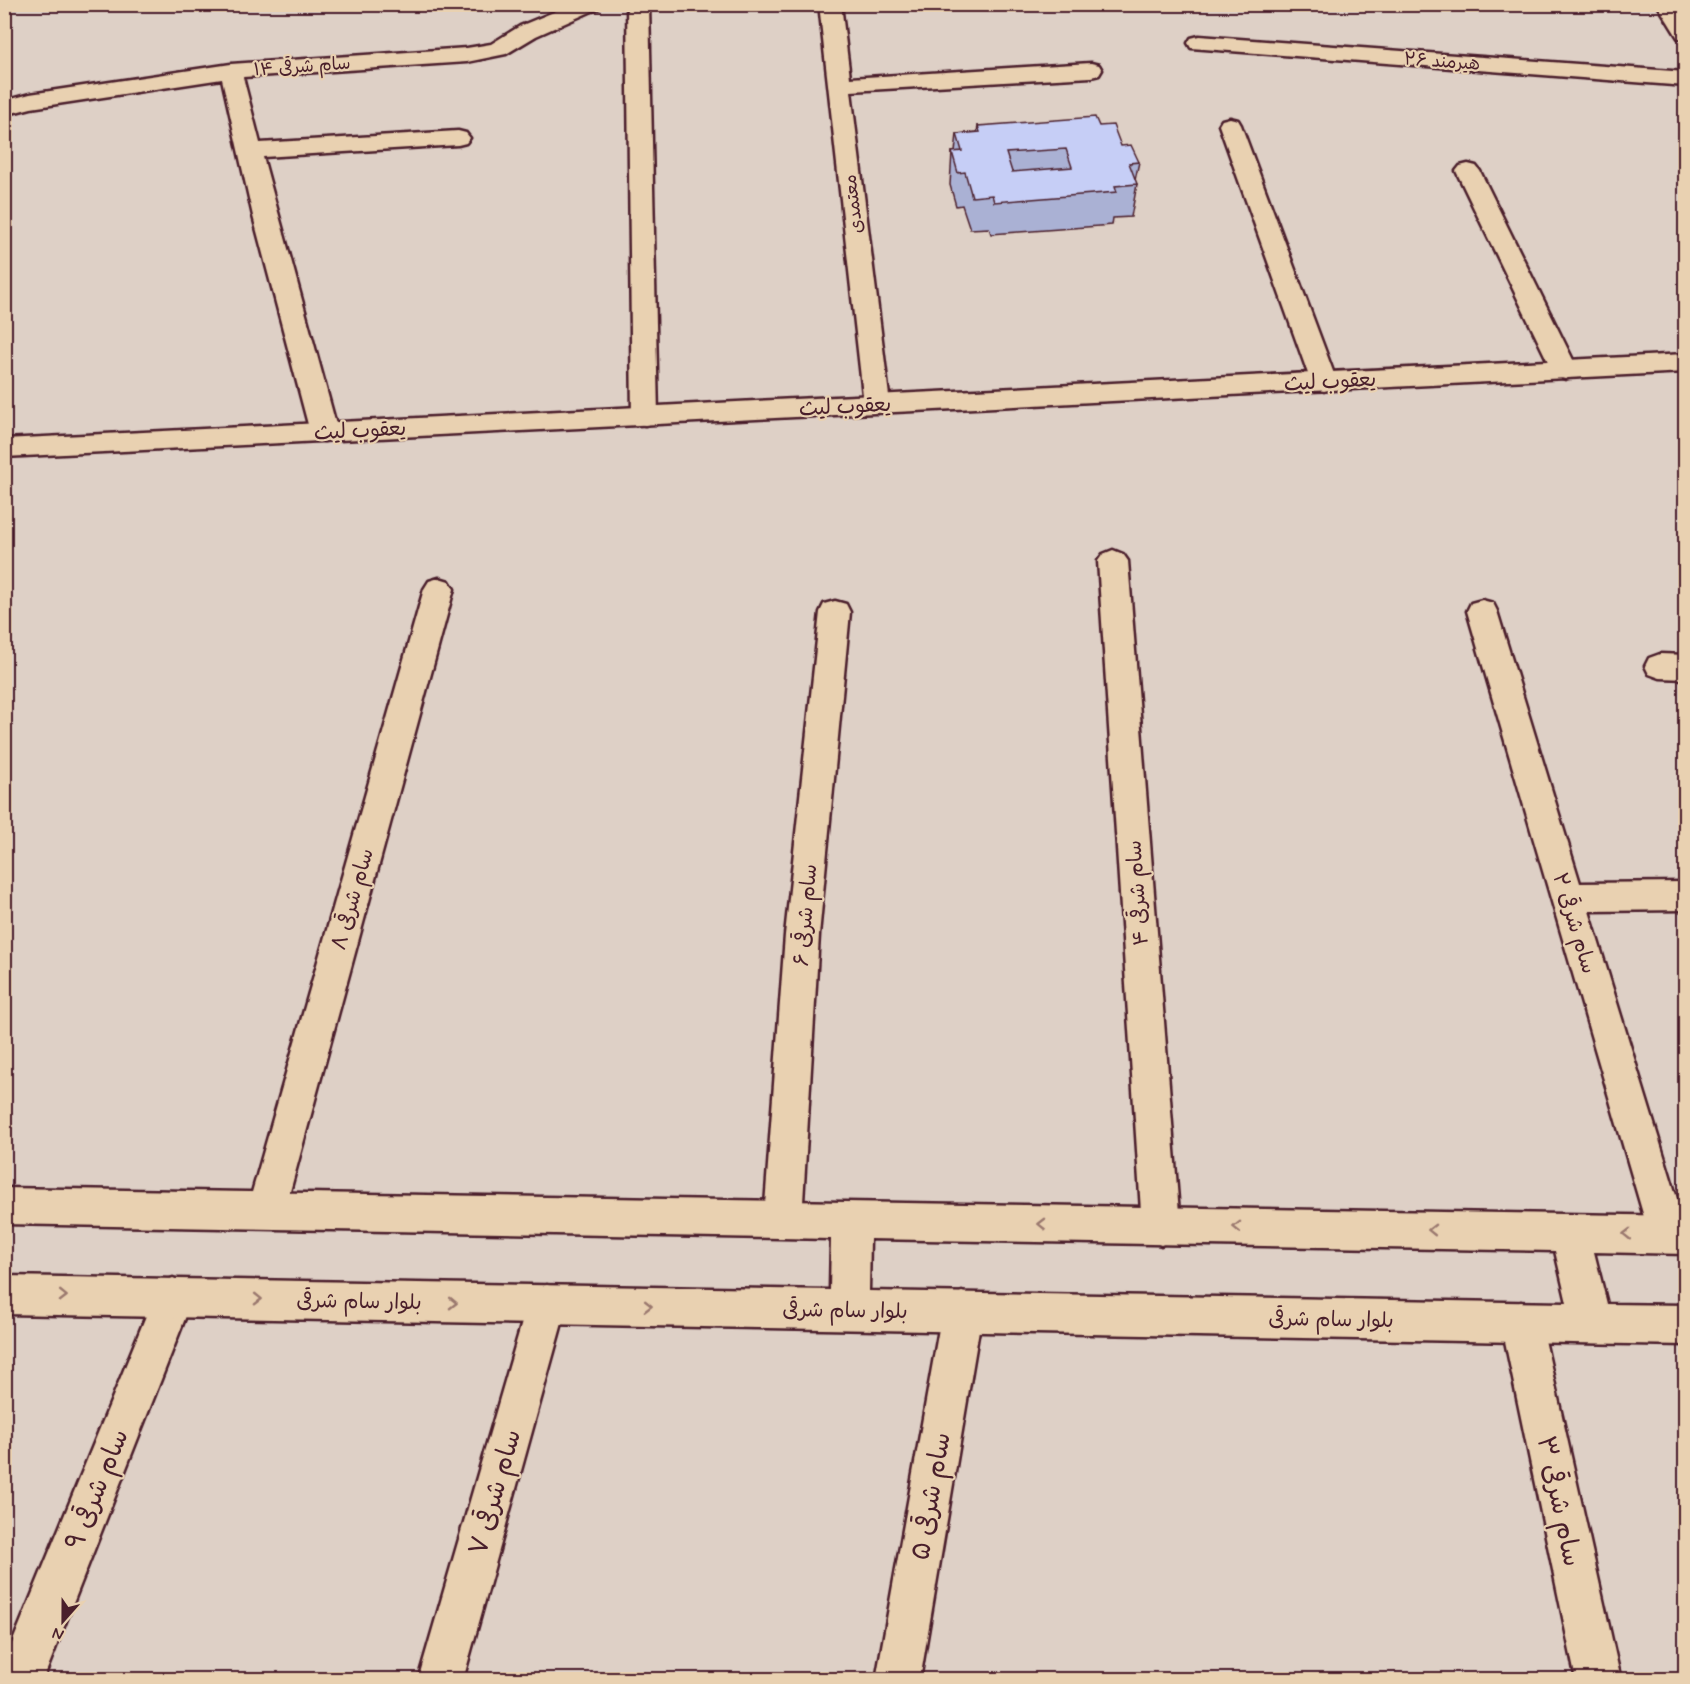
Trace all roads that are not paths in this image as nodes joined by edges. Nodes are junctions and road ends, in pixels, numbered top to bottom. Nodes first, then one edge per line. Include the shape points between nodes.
1 (592, 4) edge
2 (638, 4) edge
3 (830, 4) edge
4 (1667, 4) edge
5 (1686, 33) edge
6 (1200, 43) dead end
7 (1091, 70) dead end
8 (231, 71) junction
9 (1686, 79) edge
10 (839, 84) junction
11 (4, 108) edge
12 (1230, 125) dead end
13 (458, 138) dead end
14 (249, 151) junction
15 (1468, 171) dead end
16 (1686, 363) edge
17 (1565, 370) junction
18 (1324, 382) junction
19 (877, 404) junction
20 (645, 416) junction
21 (324, 432) junction
22 (4, 448) edge
23 (1113, 561) dead end
24 (439, 589) dead end
25 (1482, 611) dead end
26 (836, 612) dead end
27 (1686, 896) edge
28 (1568, 897) junction
29 (4, 1206) edge
30 (266, 1210) junction
31 (783, 1219) junction
32 (851, 1220) junction
33 (1161, 1226) junction
34 (1570, 1233) junction
35 (1677, 1235) edge
36 (4, 1295) edge
37 (173, 1298) junction
38 (547, 1305) junction
39 (849, 1310) junction
40 (962, 1312) junction
41 (1521, 1322) junction
42 (1592, 1323) junction
43 (1686, 1325) edge
44 (20, 1680) edge
45 (440, 1680) edge
46 (898, 1680) edge
47 (1599, 1680) edge

1 - 8 street, سام شرقی ۱۴ via 528,31 498,49 467,55
2 - 20 street
3 - 10 street, معتمدی
4 - 5 street
6 - 9 street, هیرمند ۲۶
7 - 10 street
8 - 11 street, سام شرقی ۱۴ via 30,100
8 - 14 street
10 - 19 street, معتمدی
12 - 18 street
13 - 14 street
14 - 21 street
15 - 17 street
16 - 17 street, یعقوب لیث
17 - 18 street, یعقوب لیث
18 - 19 street, یعقوب لیث
19 - 20 street, یعقوب لیث
20 - 21 street, یعقوب لیث
21 - 22 street, یعقوب لیث
23 - 33 street, سام شرقی ۴
24 - 30 street, سام شرقی ۸
25 - 28 street, سام شرقی ۲
26 - 31 street, سام شرقی ۶ via 802,935
27 - 28 street
28 - 35 street, سام شرقی ۲
29 - 30 street
30 - 31 street
31 - 32 street
33 -> 32 street
32 - 39 street
34 -> 33 street
35 -> 34 street
34 - 42 street
36 -> 37 street, بلوار سام شرقی
37 -> 38 street, بلوار سام شرقی
37 - 44 street, سام شرقی ۹
38 -> 39 street, بلوار سام شرقی
38 - 45 street, سام شرقی ۷
39 - 40 street, بلوار سام شرقی
40 - 41 street, بلوار سام شرقی
40 - 46 street, سام شرقی ۵
41 - 42 street, بلوار سام شرقی
41 - 47 street, سام شرقی ۳
42 - 43 street, بلوار سام شرقی

